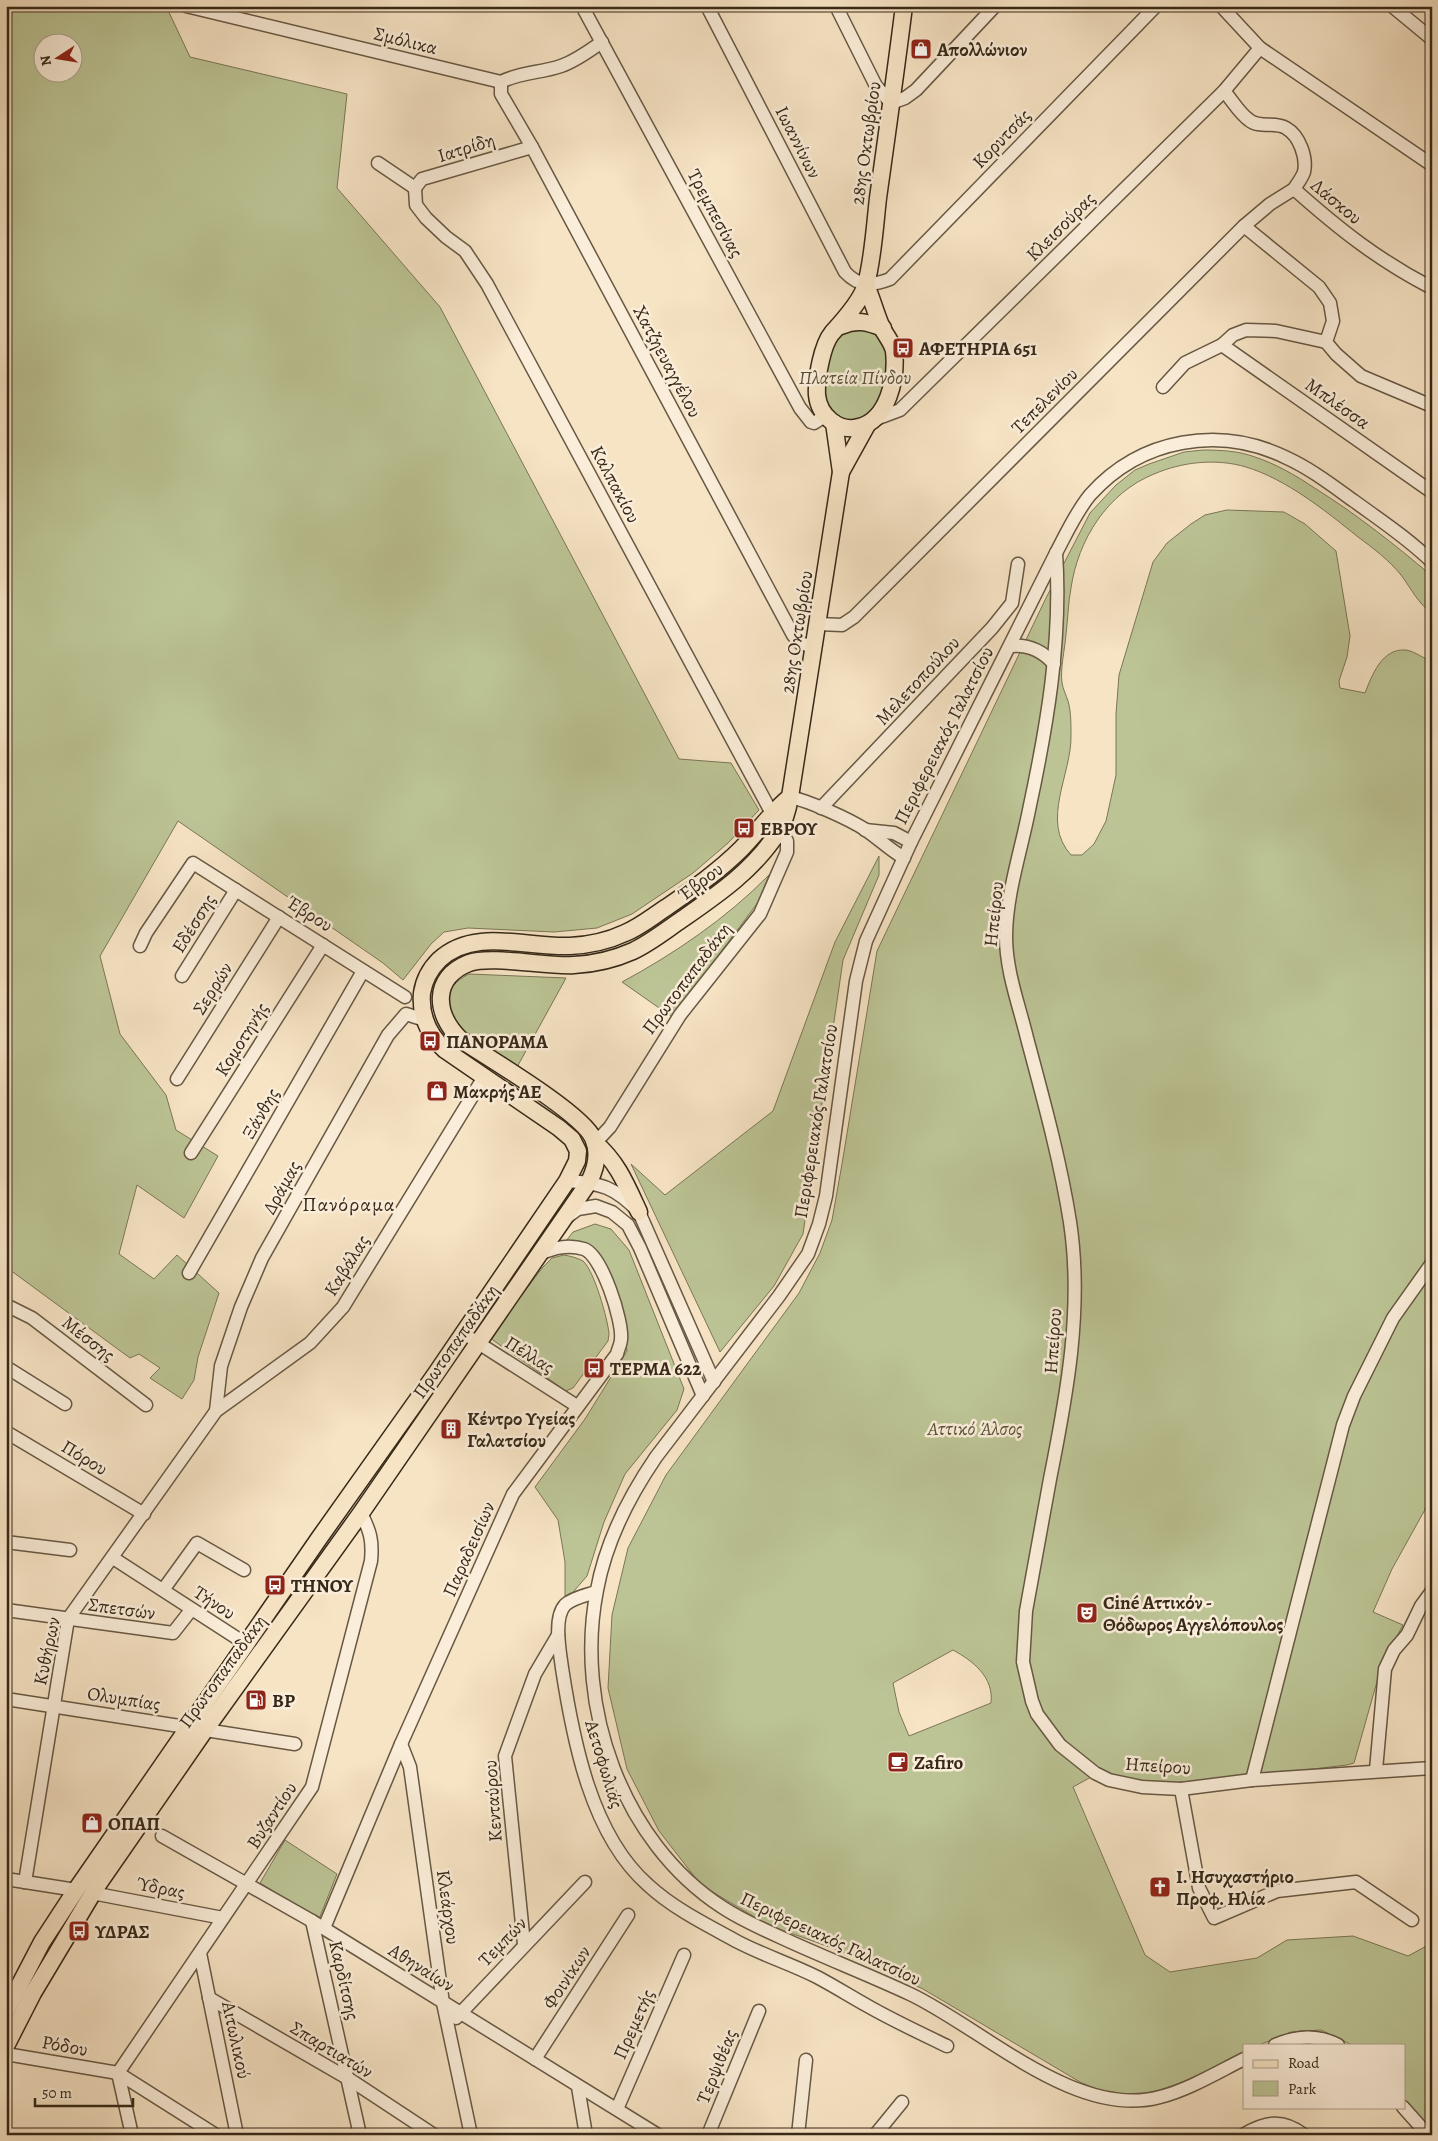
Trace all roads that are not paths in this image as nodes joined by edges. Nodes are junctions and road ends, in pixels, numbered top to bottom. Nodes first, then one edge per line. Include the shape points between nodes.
1 (186, 6) edge
2 (582, 6) edge
3 (707, 6) edge
4 (836, 6) edge
5 (904, 6) edge
6 (996, 6) edge
7 (1156, 6) edge
8 (1222, 6) edge
9 (1392, 6) edge
10 (1432, 39) edge
11 (602, 42) junction
12 (1260, 48) junction
13 (501, 82) junction
14 (1224, 91) junction
15 (891, 103) junction
16 (532, 147) junction
17 (378, 162) dead end
18 (1432, 165) edge
19 (415, 188) junction
20 (1294, 189) junction
21 (1244, 226) junction
22 (866, 285) junction
23 (1432, 288) edge
24 (841, 326) junction
25 (883, 328) junction
26 (1326, 342) junction
27 (1222, 345) junction
28 (1162, 386) dead end
29 (1432, 406) edge
30 (829, 419) junction
31 (871, 422) junction
32 (841, 472) junction
33 (1432, 492) edge
34 (1056, 553) junction
35 (1431, 559) edge
36 (1018, 564) dead end
37 (818, 624) junction
38 (1010, 646) junction
39 (814, 648) junction
40 (1054, 664) junction
41 (794, 796) junction
42 (821, 808) junction
43 (773, 810) junction
44 (865, 830) junction
45 (779, 832) junction
46 (911, 842) junction
47 (904, 858) junction
48 (236, 890) junction
49 (279, 917) junction
50 (323, 945) junction
51 (140, 946) dead end
52 (363, 970) junction
53 (182, 976) dead end
54 (424, 984) junction
55 (405, 997) junction
56 (406, 1014) junction
57 (425, 1020) junction
58 (484, 1077) junction
59 (176, 1079) dead end
60 (595, 1143) junction
61 (191, 1153) dead end
62 (567, 1181) junction
63 (589, 1182) junction
64 (639, 1212) junction
65 (563, 1220) junction
66 (539, 1254) junction
67 (1432, 1263) edge
68 (189, 1273) dead end
69 (6, 1305) edge
70 (464, 1333) junction
71 (478, 1344) junction
72 (6, 1367) edge
73 (714, 1382) junction
74 (703, 1396) junction
75 (65, 1404) dead end
76 (146, 1406) dead end
77 (577, 1406) junction
78 (216, 1411) junction
79 (6, 1432) edge
80 (361, 1513) junction
81 (144, 1514) junction
82 (6, 1542) edge
83 (70, 1550) dead end
84 (113, 1558) junction
85 (244, 1570) dead end
86 (163, 1590) junction
87 (1432, 1591) edge
88 (596, 1592) junction
89 (6, 1610) edge
90 (191, 1610) junction
91 (68, 1619) junction
92 (558, 1635) junction
93 (246, 1644) junction
94 (6, 1699) edge
95 (54, 1706) junction
96 (197, 1729) junction
97 (295, 1744) dead end
98 (401, 1744) junction
99 (1432, 1768) edge
100 (1376, 1770) junction
101 (1252, 1780) junction
102 (1181, 1789) junction
103 (162, 1836) dead end
104 (6, 1879) edge
105 (24, 1882) junction
106 (585, 1882) dead end
107 (246, 1885) junction
108 (76, 1890) junction
109 (92, 1893) junction
110 (628, 1915) dead end
111 (223, 1918) junction
112 (1412, 1920) dead end
113 (312, 1921) junction
114 (324, 1928) junction
115 (524, 1944) junction
116 (200, 1953) junction
117 (684, 1954) dead end
118 (823, 1957) junction
119 (817, 1978) junction
120 (209, 1998) junction
121 (443, 2003) junction
122 (6, 2011) edge
123 (759, 2011) dead end
124 (459, 2013) junction
125 (449, 2029) junction
126 (1278, 2044) edge
127 (1335, 2044) edge
128 (6, 2046) edge
129 (947, 2046) dead end
130 (6, 2054) edge
131 (535, 2058) junction
132 (1243, 2059) edge
133 (806, 2060) dead end
134 (118, 2073) junction
135 (349, 2079) junction
136 (578, 2087) junction
137 (902, 2102) dead end
138 (1404, 2108) edge
139 (617, 2109) junction
140 (132, 2135) edge
141 (216, 2135) edge
142 (238, 2135) edge
143 (360, 2135) edge
144 (434, 2135) edge
145 (471, 2135) edge
146 (586, 2135) edge
147 (658, 2135) edge
148 (708, 2135) edge
149 (798, 2135) edge
150 (875, 2135) edge
151 (1243, 2135) edge
152 (1304, 2135) edge
153 (1428, 2135) edge

1 - 13 street, Σμόλικα
2 - 11 street, Τρεμπεσίνας
3 - 22 street, Ιωαννίνων via 846,272 852,280
4 - 15 street via 876,86
5 - 15 main road, 28ης Οκτωβρίου
6 - 15 street via 916,90
7 - 22 street, Κορυτσάς via 890,278
8 - 12 street
9 - 10 street
11 - 13 street via 560,67 512,76
11 - 30 street, Τρεμπεσίνας via 800,408 811,422
12 - 14 street, Κλεισούρας
12 - 18 street
13 - 16 street, Χατζηευαγγέλου via 501,94
14 - 20 street, Λάσκου via 1249,121 1286,128 1298,140 1305,157 1303,174
14 - 31 street, Κλεισούρας via 900,410
15 - 22 main road, 28ης Οκτωβρίου
16 - 19 street, Ιατρίδη via 422,180
16 - 39 street, Χατζηευαγγέλου via 793,635 800,643
17 - 19 street
19 - 43 street, Καλπακίου via 416,205 446,237 465,251 487,284 769,808
20 - 21 street, Τεπελενίου
20 - 23 street, Λάσκου via 1340,230 1396,269
21 - 26 street via 1320,287 1330,303 1333,320
21 - 37 street, Τεπελενίου via 854,617 842,625
22 - 24 main road, 28ης Οκτωβρίου
22 - 25 main road, 28ης Οκτωβρίου
24 - 25 main road via 863,321
24 - 30 main road, 28ης Οκτωβρίου via 826,344 819,370 819,405
25 - 31 main road, 28ης Οκτωβρίου via 894,350 892,384 883,410
26 - 27 street via 1276,330 1246,330 1233,334
26 - 29 street via 1361,376
27 - 28 street via 1185,363
27 - 33 street, Μπλέσσα
30 - 31 main road via 848,428
30 - 32 main road, 28ης Οκτωβρίου
31 - 32 main road, 28ης Οκτωβρίου
32 - 37 main road, 28ης Οκτωβρίου
34 - 35 street, Περιφερειακός Γαλατσίου via 1079,510 1107,478 1125,465 1165,445 1221,440 1256,446 1288,458 1330,484
34 - 38 street, Περιφερειακός Γαλατσίου
34 - 40 street, Ηπείρου via 1058,592
36 - 42 street, Μελετοπούλου via 1012,603 992,628
37 - 39 main road, 28ης Οκτωβρίου
38 - 40 street via 1030,647
38 - 46 street, Περιφερειακός Γαλατσίου
39 - 41 main road, 28ης Οκτωβρίου
40 - 102 street, Ηπείρου via 1008,916 1006,947 1066,1199 1075,1268 1074,1325 1068,1383 1026,1611 1023,1662 1038,1714 1072,1756 1109,1780 1142,1787
41 - 42 street
41 - 43 main road, Έβρου
41 - 45 main road, Έβρου
42 - 44 street
43 - 54 main road, Έβρου via 751,838 720,868 625,934 591,944 569,946 486,942 463,945 438,961
44 - 46 street via 894,833
44 - 47 street
45 - 60 street, Πρωτοπαπαδάκη via 787,841 787,852 760,914 680,1015 610,1127
45 - 60 main road, Έβρου via 755,861 725,889 632,951 611,959 574,965 475,962 456,970 445,984 441,1008 460,1039 569,1112 588,1129
46 - 47 street, Περιφερειακός Γαλατσίου
47 - 73 street, Περιφερειακός Γαλατσίου via 866,940 856,982 826,1196 819,1224 808,1254
48 - 49 street, Έβρου
48 - 51 street, Έβρου via 193,863
48 - 53 street, Εδέσσης
49 - 50 street, Έβρου
49 - 59 street, Σερρών
50 - 52 street, Έβρου
50 - 61 street, Κομοτηνής
52 - 55 street, Έβρου
52 - 68 street, Ξάνθης
54 - 55 street, Έβρου
54 - 57 main road, Έβρου
55 - 56 street
56 - 57 street
56 - 78 street, Δράμας via 388,1035 262,1258 241,1307 222,1366
57 - 58 main road, Έβρου via 441,1046
58 - 62 main road, Έβρου via 572,1140 578,1154
58 - 78 street, Καβάλας via 343,1307 310,1343
60 - 63 main road via 596,1165
60 - 64 main road, Έβρου via 607,1152 616,1166
62 - 63 street
62 - 70 main road, Πρωτοπαπαδάκη
63 - 64 street via 622,1195
63 - 65 main road, Πρωτοπαπαδάκη
64 - 73 street
65 - 66 main road, Πρωτοπαπαδάκη
65 - 74 street via 578,1209 596,1206 612,1212 628,1225
66 - 71 main road, Πρωτοπαπαδάκη
66 - 77 street, Παραδεισίων via 554,1248 586,1250 603,1272 620,1323 622,1339 617,1354
67 - 101 street via 1393,1318 1358,1388 1344,1425
69 - 76 street, Μέσσης via 32,1318
70 - 71 street, Πέλλας
70 - 93 main road, Πρωτοπαπαδάκη
71 - 77 street, Πέλλας
71 - 80 main road, Πρωτοπαπαδάκη
72 - 75 street
73 - 74 street, Περιφερειακός Γαλατσίου
74 - 88 street, Περιφερειακός Γαλατσίου via 656,1457 626,1506 612,1537
77 - 98 street, Παραδεισίων via 513,1494
78 - 81 street, Κυθήρων
79 - 81 street, Πόρου
80 - 96 main road, Πρωτοπαπαδάκη
80 - 107 street, Βυζαντίου via 373,1544 371,1561 312,1787
81 - 84 street, Κυθήρων
82 - 83 street
84 - 86 street, Τήνου
84 - 91 street, Κυθήρων
85 - 86 street, Τήνου via 197,1543
86 - 90 street, Τήνου
87 - 100 street via 1385,1669
88 - 92 street, Αετοφωλιάς via 565,1605
88 - 118 street, Περιφερειακός Γαλατσίου via 592,1653 596,1700 605,1742 631,1807 652,1840 697,1889 749,1923
89 - 91 street, Σπετσών
90 - 91 street, Σπετσών via 173,1633
90 - 93 street, Τήνου
91 - 95 street, Κυθήρων
92 - 115 street, Κενταύρου via 535,1674 505,1756
92 - 119 street, Αετοφωλιάς via 579,1757 601,1819 617,1849 647,1884 676,1906 740,1943
93 - 96 main road, Πρωτοπαπαδάκη
94 - 95 street, Ολυμπίας
95 - 96 street, Ολυμπίας
95 - 105 street, Κυθήρων
96 - 97 street, Ολυμπίας
96 - 108 main road, Πρωτοπαπαδάκη
96 - 109 main road, Πρωτοπαπαδάκη
98 - 114 street, Παραδεισίων
98 - 121 street, Κλεάρχου via 410,1767
99 - 100 street, Ηπείρου
100 - 101 street, Ηπείρου
101 - 102 street, Ηπείρου
102 - 112 street via 1199,1888 1214,1918 1277,1891 1356,1882
103 - 107 street, Αθηναίων
104 - 105 street
105 - 108 street
106 - 115 street, Τεμπών
107 - 111 street, Βυζαντίου
107 - 113 street, Αθηναίων
108 - 122 main road, Πρωτοπαπαδάκη via 42,1942
109 - 111 street, Ύδρας
109 - 128 main road, Πρωτοπαπαδάκη
110 - 131 street, Φοινίκων
111 - 116 street, Βυζαντίου
113 - 114 street, Αθηναίων
113 - 135 street, Καρδίτσης
114 - 121 street, Αθηναίων
115 - 124 street, Τεμπών
116 - 120 street, Αιτωλικού
116 - 134 street, Βυζαντίου
117 - 139 street, Πρεμετής
118 - 119 street
118 - 132 street, Περιφερειακός Γαλατσίου via 912,1995 1063,2085 1114,2100 1160,2097
119 - 129 street, Αετοφωλιάς
120 - 135 street, Σπαρτιατών
120 - 142 street, Αιτωλικού
121 - 124 street, Αθηναίων
121 - 125 street, Κλεάρχου
123 - 148 street, Τερψιθέας
124 - 125 street, Τεμπών
124 - 131 street, Αθηναίων
125 - 145 street, Κλεάρχου
126 - 127 street via 1312,2036
130 - 134 street, Ρόδου
131 - 136 street, Αθηναίων
133 - 149 street
134 - 140 street
134 - 141 street
135 - 143 street, Καρδίτσης
135 - 144 street, Σπαρτιατών
136 - 139 street, Αθηναίων
136 - 146 street
137 - 150 street
138 - 153 street
139 - 147 street, Αθηναίων
151 - 152 street via 1262,2124 1282,2123

